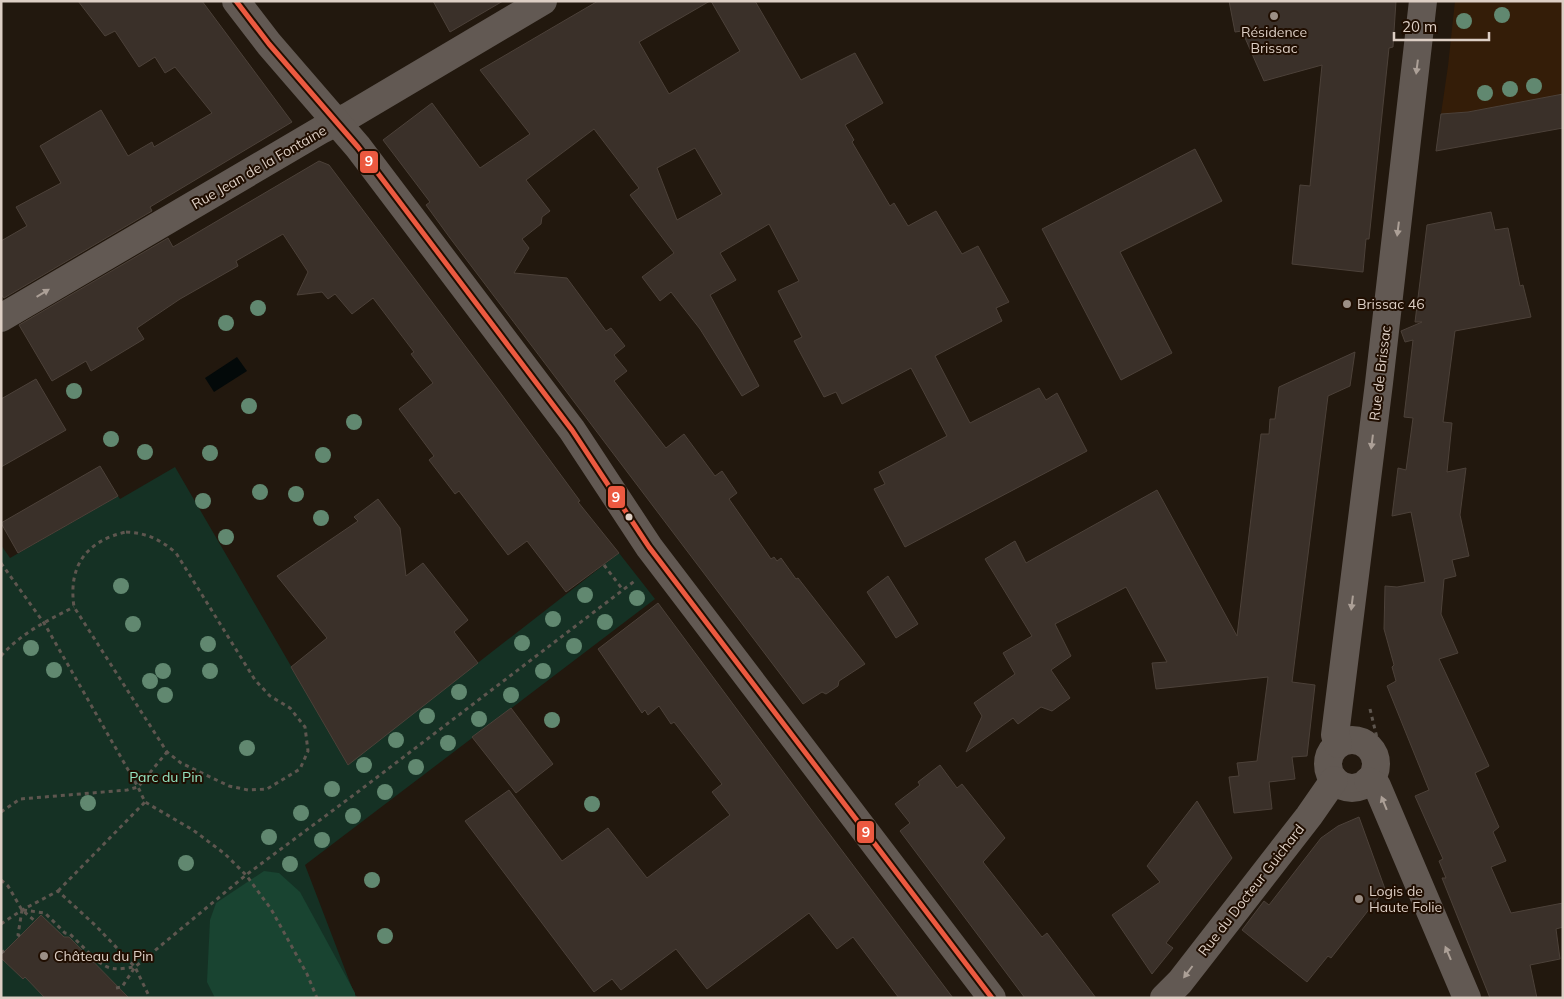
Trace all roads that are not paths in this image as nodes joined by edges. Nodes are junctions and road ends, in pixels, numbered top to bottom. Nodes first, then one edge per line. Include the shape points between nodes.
1 (236, 1) edge
2 (543, 1) edge
3 (1423, 1) edge
4 (336, 122) junction
5 (1, 318) edge
6 (1338, 744) junction
7 (1334, 780) junction
8 (1368, 781) junction
9 (992, 998) edge
10 (1164, 998) edge
11 (1467, 998) edge

1 - 4 street
2 - 4 street, Rue Jean de la Fontaine
3 -> 6 street, Rue de Brissac via 1335,735
5 -> 4 street, Rue Jean de la Fontaine
4 - 9 street via 572,430 649,547
6 - 7 street, Rue de Brissac via 1328,757
6 - 8 street via 1352,740 1367,746 1375,759 1373,774
7 - 8 street via 1347,787
7 -> 10 street, Rue du Docteur Guichard via 1180,982
11 -> 8 street via 1378,786

